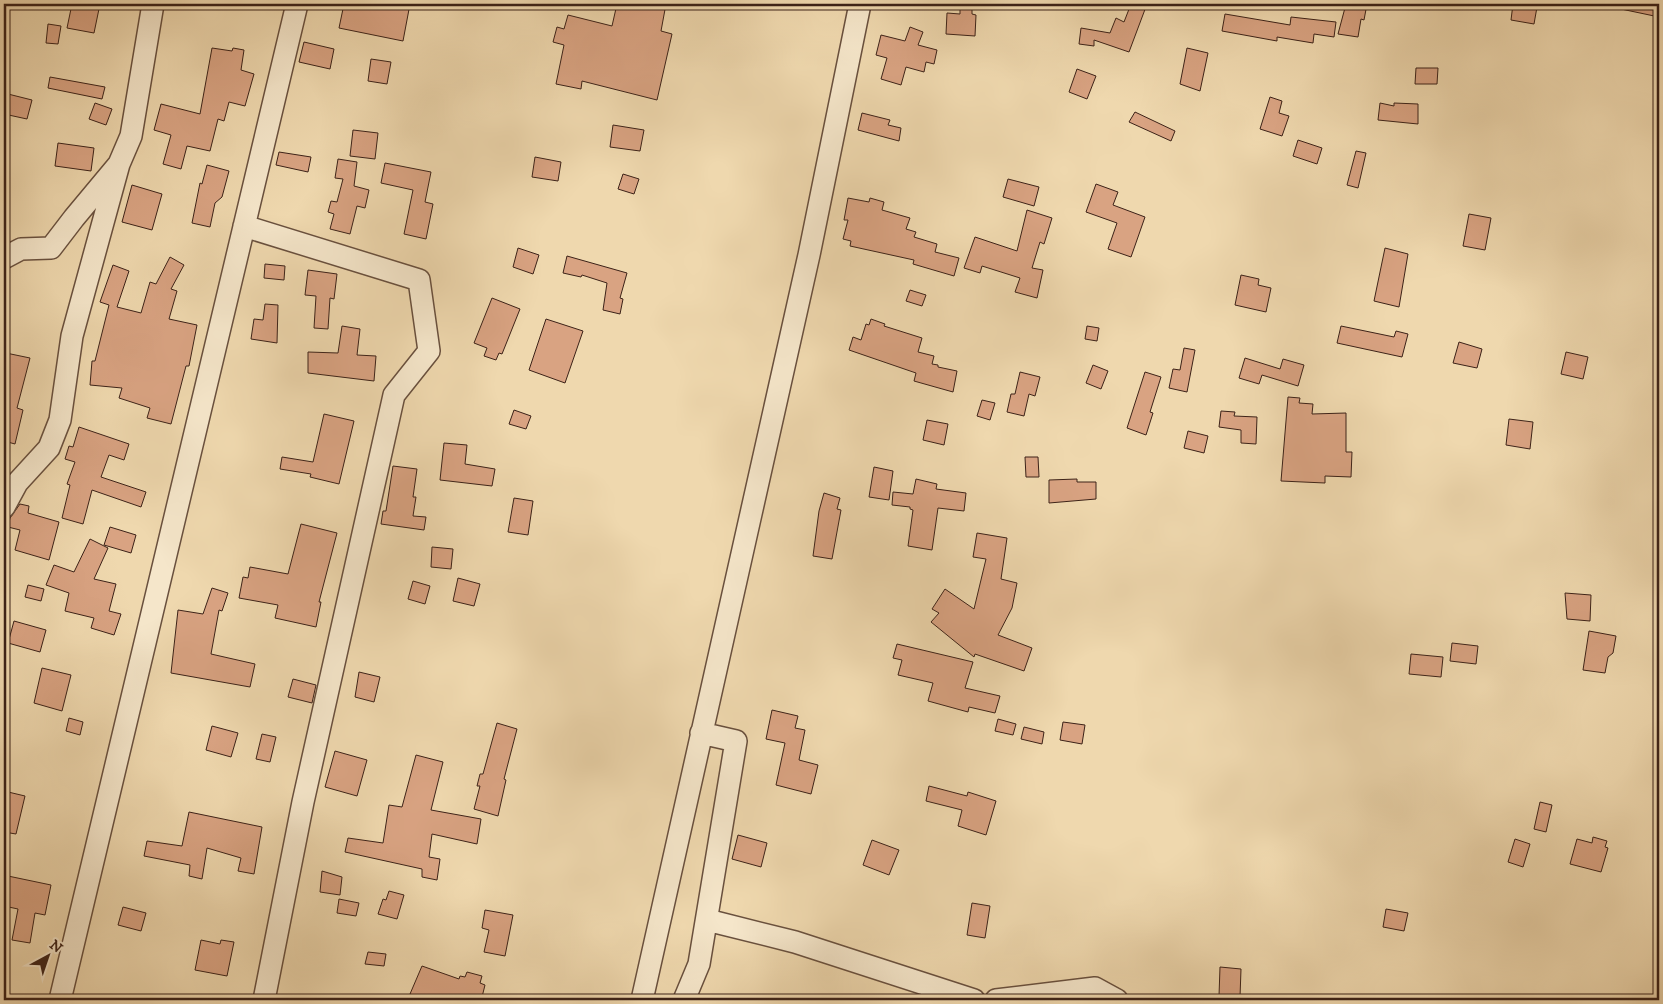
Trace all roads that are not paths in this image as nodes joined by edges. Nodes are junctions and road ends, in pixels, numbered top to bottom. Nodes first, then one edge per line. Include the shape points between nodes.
1 (153, 4) edge
2 (297, 4) edge
3 (860, 4) edge
4 (119, 164) junction
5 (244, 226) junction
6 (4, 258) edge
7 (4, 507) edge
8 (702, 733) junction
9 (707, 920) junction
10 (60, 1000) edge
11 (264, 1000) edge
12 (642, 1000) edge
13 (684, 1000) edge
14 (974, 1000) edge
15 (996, 1000) edge
16 (1117, 1000) edge

1 - 4 street via 131,136
2 - 5 street
3 - 8 street via 810,255
4 - 6 street via 52,248 21,249
4 - 7 street via 72,336 60,420 49,448 17,483
5 - 10 street
5 - 11 street via 419,280 429,352 394,395 303,802
8 - 9 street via 736,741
8 - 12 street
9 - 13 street via 699,964
9 - 14 street via 795,942
15 - 16 street via 1095,988

